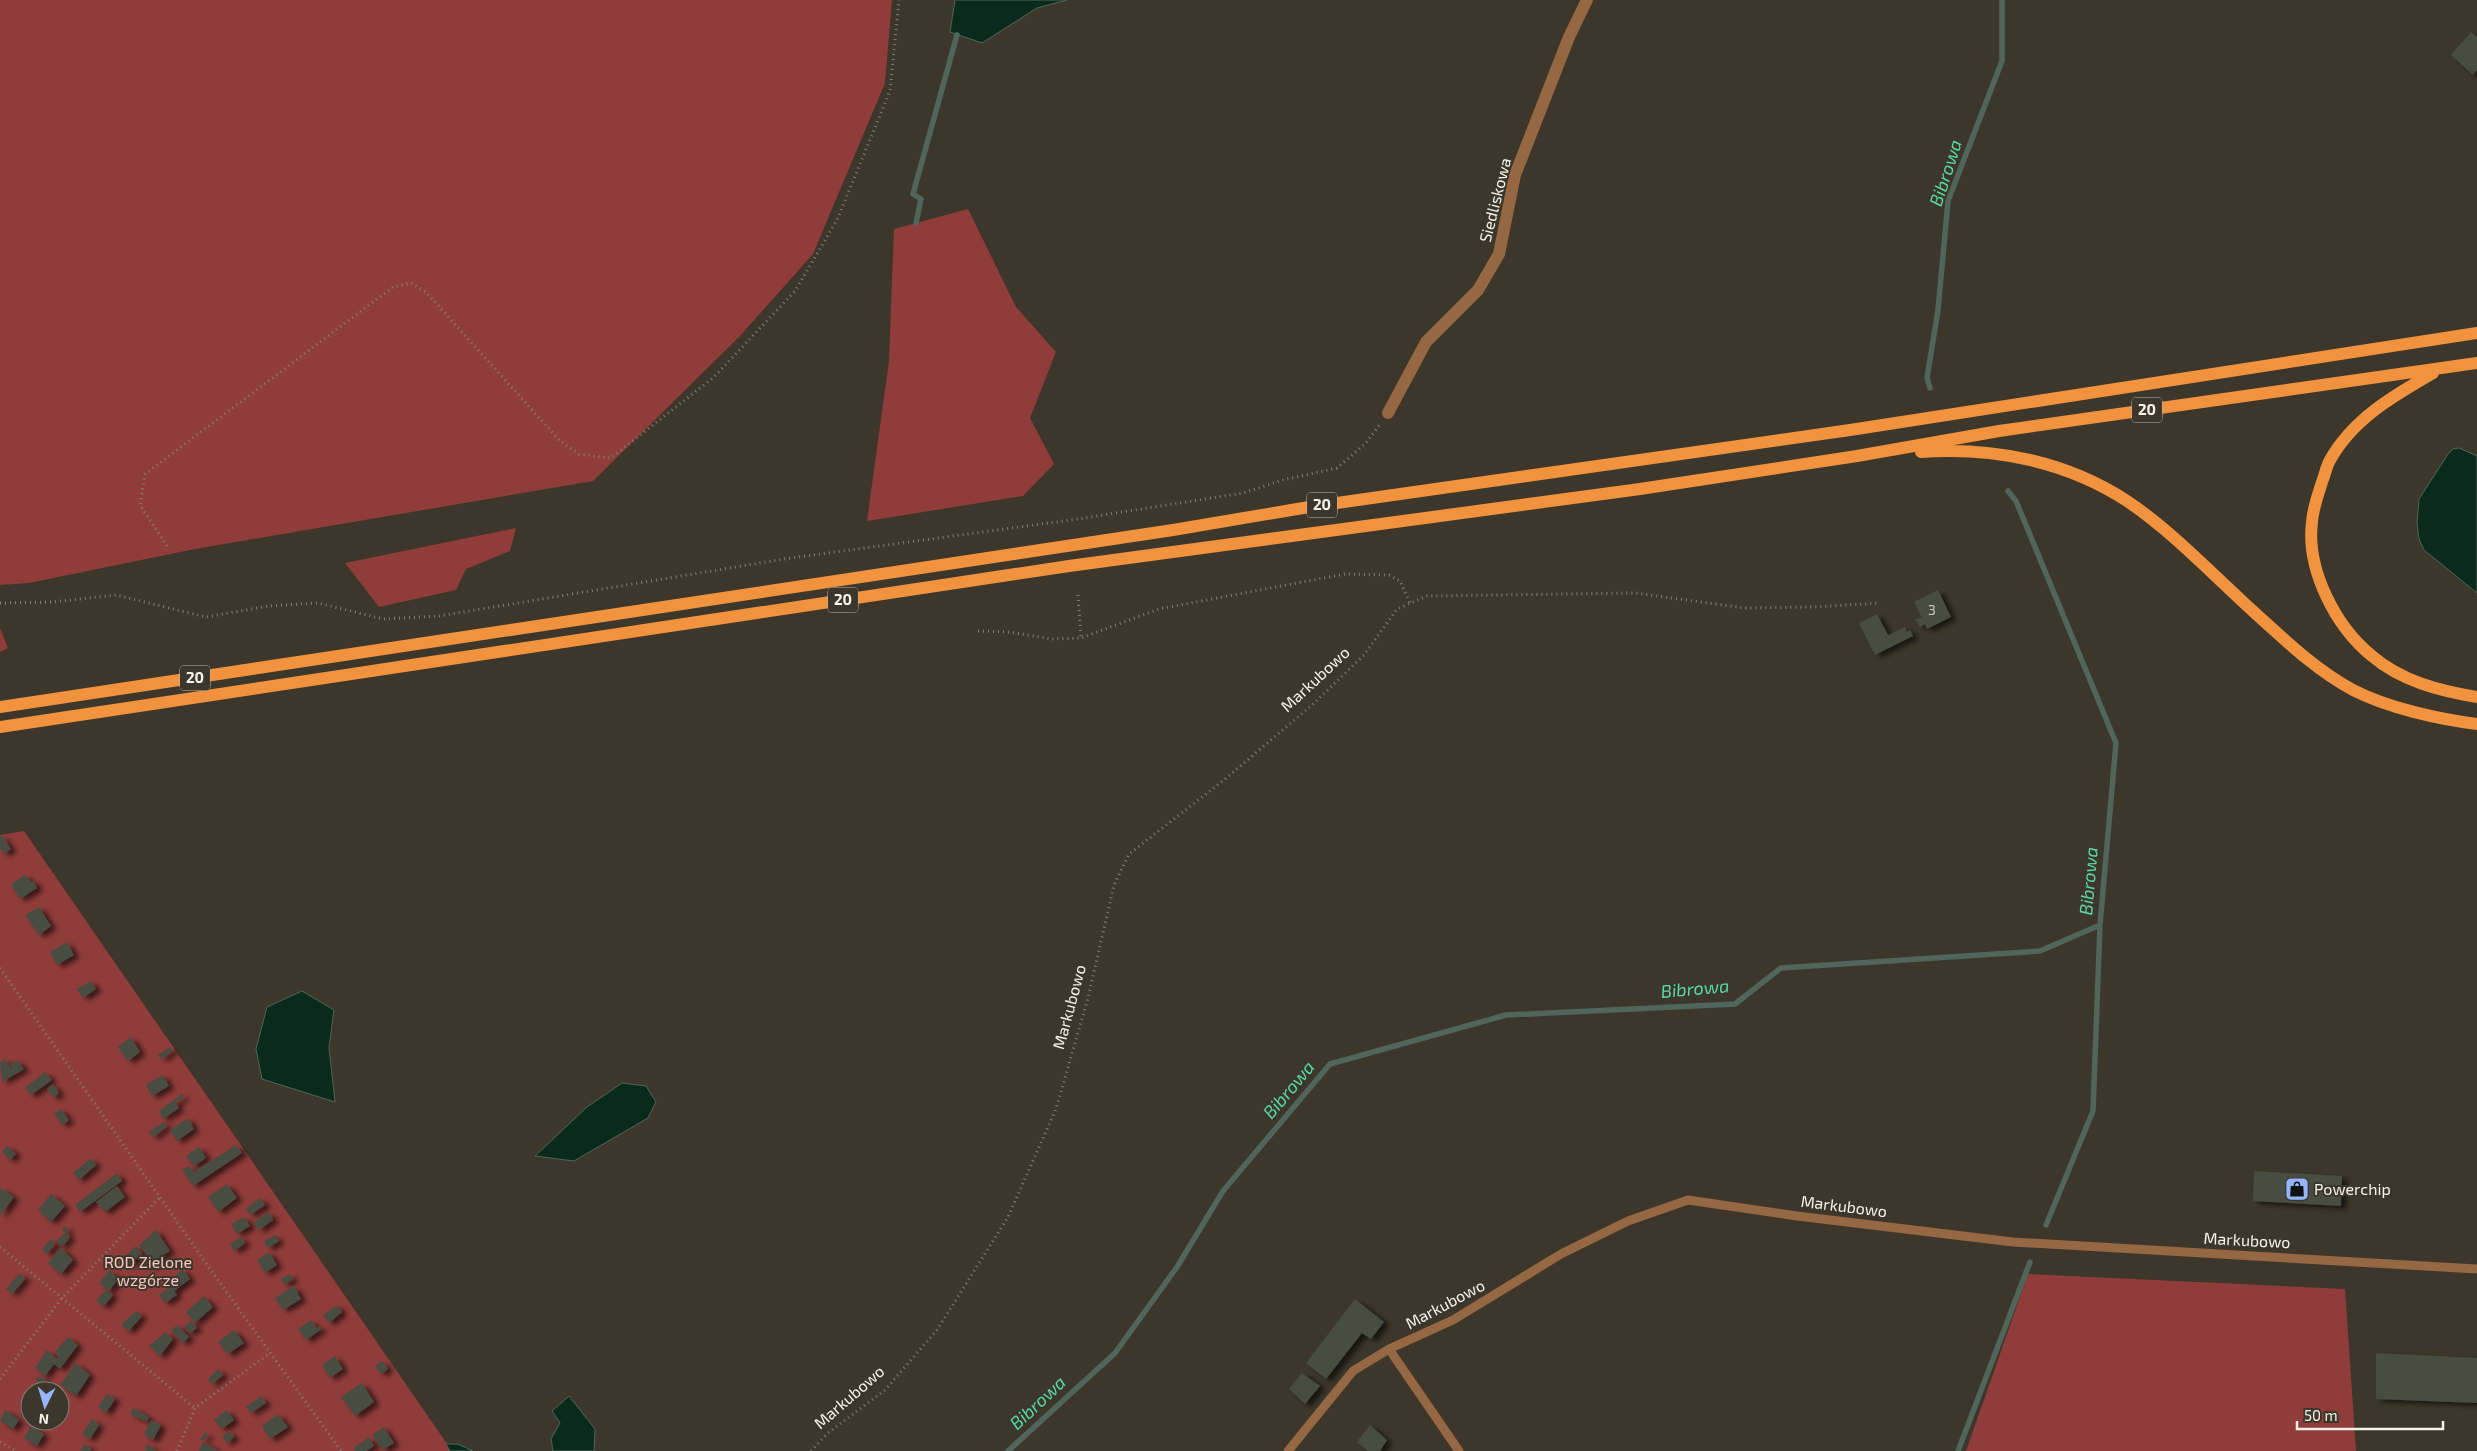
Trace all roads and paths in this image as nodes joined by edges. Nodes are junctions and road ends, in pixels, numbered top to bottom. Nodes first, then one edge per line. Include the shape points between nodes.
1 (899, 0) edge
2 (1587, 0) edge
3 (2477, 333) edge
4 (2477, 363) edge
5 (2439, 369) junction
6 (1388, 413) joint
7 (1857, 456) junction
8 (167, 546) dead end
9 (1078, 595) dead end
10 (0, 603) edge
11 (1880, 603) dead end
12 (1410, 604) junction
13 (978, 631) dead end
14 (1081, 638) junction
15 (2477, 697) edge
16 (0, 706) edge
17 (2477, 724) edge
18 (0, 727) edge
19 (0, 968) edge
20 (160, 1197) junction
21 (0, 1247) edge
22 (2477, 1269) edge
23 (62, 1298) junction
24 (1390, 1349) junction
25 (270, 1353) junction
26 (0, 1379) edge
27 (195, 1408) junction
28 (0, 1442) edge
29 (16, 1451) edge
30 (177, 1451) edge
31 (341, 1451) edge
32 (811, 1451) edge
33 (1288, 1451) edge
34 (1459, 1451) edge

1 - 8 path via 890,91 837,220 796,290 714,377 611,458 580,454 560,441 426,292 411,283 393,287 145,474 140,505
2 - 6 street, Siedliskowa via 1569,37 1515,175 1499,254 1478,290 1426,342
3 - 16 main road, 20
4 - 5 main road, 20
5 - 7 main road, 20 via 1999,431
5 - 15 main road via 2386,400 2354,428 2329,461 2312,524 2314,558 2325,592 2343,626 2372,656 2409,679 2452,693
6 - 10 path via 1366,443 1337,468 1243,493 1078,519 784,558 439,616 382,619 318,603 269,606 206,617 116,595 52,602
7 - 17 main road via 1933,451 1984,452 2049,464 2091,481 2128,502 2151,520 2304,658 2354,690 2398,707 2451,721
7 - 18 main road, 20 via 1630,491 1069,566
9 - 14 path
11 - 12 path via 1744,608 1635,593 1428,596
12 - 14 path via 1400,581 1389,575 1345,574 1159,609
12 - 32 path, Markubowo via 1397,609 1364,655 1312,704 1224,780 1129,854 1114,885 1088,998 1056,1109 1008,1217 937,1330 885,1390 828,1433
13 - 14 path via 1051,639
19 - 20 path
20 - 23 path
20 - 25 path
21 - 23 path
22 - 24 lane, Markubowo via 2013,1242 1688,1200 1628,1221 1570,1250 1453,1320
23 - 26 path
23 - 27 path
24 - 33 lane, Markubowo via 1353,1371
24 - 34 lane
25 - 27 path
25 - 31 path
27 - 30 path
28 - 29 path

